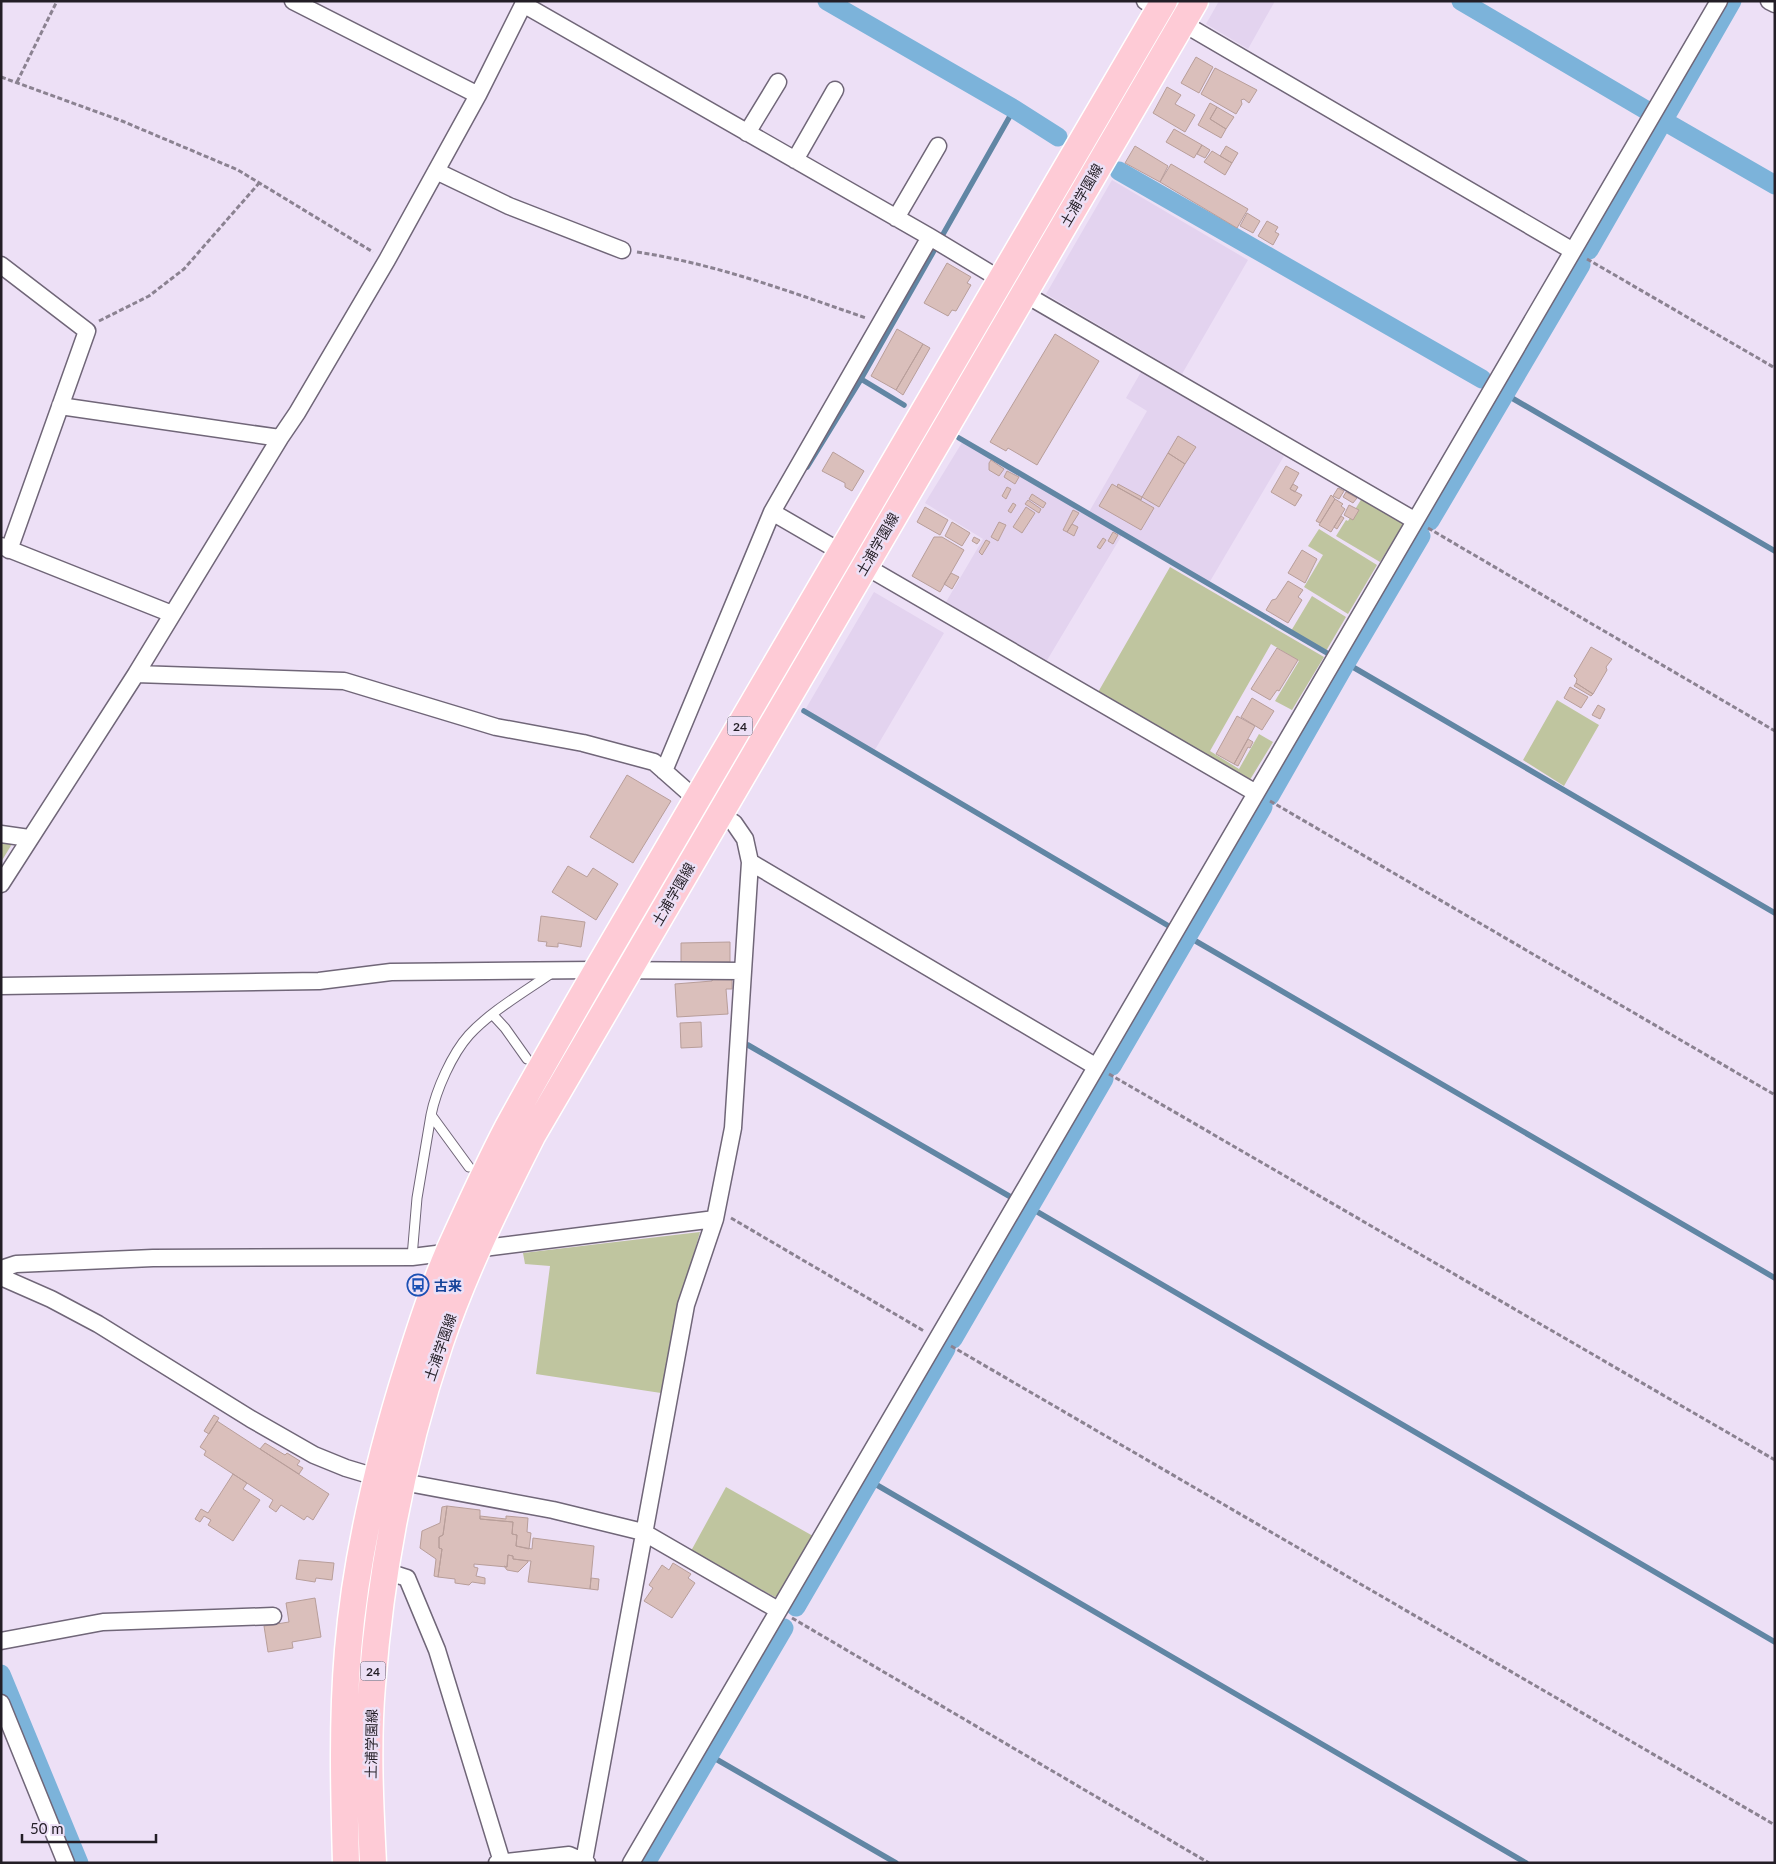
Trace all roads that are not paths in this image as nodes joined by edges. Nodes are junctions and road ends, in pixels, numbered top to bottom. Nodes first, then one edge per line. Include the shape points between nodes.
1 (293, 1) edge
2 (1719, 1) edge
3 (1769, 1) edge
4 (524, 3) edge
5 (1156, 4) edge
6 (1775, 4) edge
7 (1189, 12) edge
8 (778, 82) dead end
9 (835, 90) dead end
10 (478, 95) junction
11 (747, 133) junction
12 (938, 146) dead end
13 (795, 160) junction
14 (436, 171) junction
15 (896, 218) junction
16 (930, 237) junction
17 (622, 250) road end
18 (1573, 251) junction
19 (1, 265) edge
20 (1000, 280) junction
21 (1023, 294) junction
22 (60, 406) junction
23 (280, 438) junction
24 (772, 512) junction
25 (1414, 520) junction
26 (5, 548) edge
27 (843, 551) junction
28 (865, 565) junction
29 (172, 614) junction
30 (136, 674) junction
31 (664, 771) junction
32 (1256, 793) junction
33 (697, 800) junction
34 (720, 813) junction
35 (1, 834) edge
36 (30, 838) junction
37 (750, 862) junction
38 (1, 884) edge
39 (597, 970) junction
40 (555, 971) junction
41 (628, 971) junction
42 (743, 971) junction
43 (1, 986) edge
44 (493, 1015) junction
45 (527, 1059) dead end
46 (1095, 1066) junction
47 (431, 1115) junction
48 (469, 1167) dead end
49 (715, 1219) junction
50 (478, 1249) junction
51 (448, 1253) junction
52 (412, 1257) junction
53 (1, 1269) edge
54 (1, 1277) edge
55 (376, 1477) junction
56 (402, 1482) junction
57 (643, 1532) junction
58 (385, 1571) junction
59 (778, 1610) junction
60 (273, 1616) dead end
61 (1, 1640) edge
62 (1, 1703) edge
63 (502, 1862) edge
64 (586, 1862) edge
65 (66, 1863) edge
66 (346, 1863) edge
67 (373, 1863) edge
68 (498, 1863) edge
69 (631, 1863) edge

1 - 10 street
2 - 18 street
3 - 6 street
4 - 10 street
4 - 11 street
5 - 7 street
5 - 20 main road, 土浦学園線 / 24
7 - 18 street
7 - 21 main road, 土浦学園線 / 24
8 - 11 street
9 - 13 street
10 - 14 street
11 - 13 street
12 - 15 street
13 - 15 street
14 - 17 street via 508,206
14 - 23 street
15 - 16 street
16 - 20 street
16 - 24 street
18 - 25 street
19 - 22 street via 87,330
20 - 21 street
20 - 27 main road, 土浦学園線 / 24
21 - 25 street
21 - 28 main road, 土浦学園線 / 24
22 - 23 street
22 - 26 street
23 - 29 street
24 - 27 street
24 - 31 street
25 - 32 street
26 - 29 street
27 - 28 street
27 - 33 main road, 土浦学園線 / 24
28 - 32 street
28 - 34 main road, 土浦学園線 / 24
29 - 30 street
30 - 31 street via 344,681 496,727 583,743 654,762
30 - 36 street
31 - 33 street
32 - 46 street
33 - 34 street
33 - 39 main road, 土浦学園線 / 24
34 - 37 street via 734,823 745,839
34 - 41 main road, 土浦学園線 / 24
35 - 36 street
36 - 38 street
37 - 42 street
37 - 46 street
39 - 40 street
39 - 41 street
39 - 51 main road, 土浦学園線 / 24 via 507,1129
40 - 43 street via 391,972 319,981
40 - 44 lane
41 - 42 street
41 - 50 main road, 土浦学園線 / 24 via 532,1136
42 - 49 street via 733,1128
44 - 45 lane
44 - 47 lane via 469,1035 456,1054
46 - 59 street
47 - 48 lane
47 - 52 lane
49 - 50 street
49 - 57 street via 686,1306
50 - 51 street
50 - 56 main road, 土浦学園線 / 24 via 440,1343
51 - 52 street
51 - 55 main road, 土浦学園線 / 24 via 412,1356
52 - 53 street via 153,1258 16,1264
54 - 55 street via 98,1324 314,1455
55 - 56 street
55 - 66 main road, 土浦学園線 / 24 via 348,1649 344,1745
56 - 57 street via 554,1510
56 - 58 main road, 土浦学園線 / 24
57 - 59 street
57 - 64 street
58 - 63 street via 407,1578 437,1650
58 - 67 main road, 土浦学園線 / 24 via 372,1686 370,1783
59 - 69 street
60 - 61 street via 103,1622
62 - 65 street
63 - 64 street via 569,1856
63 - 68 street

